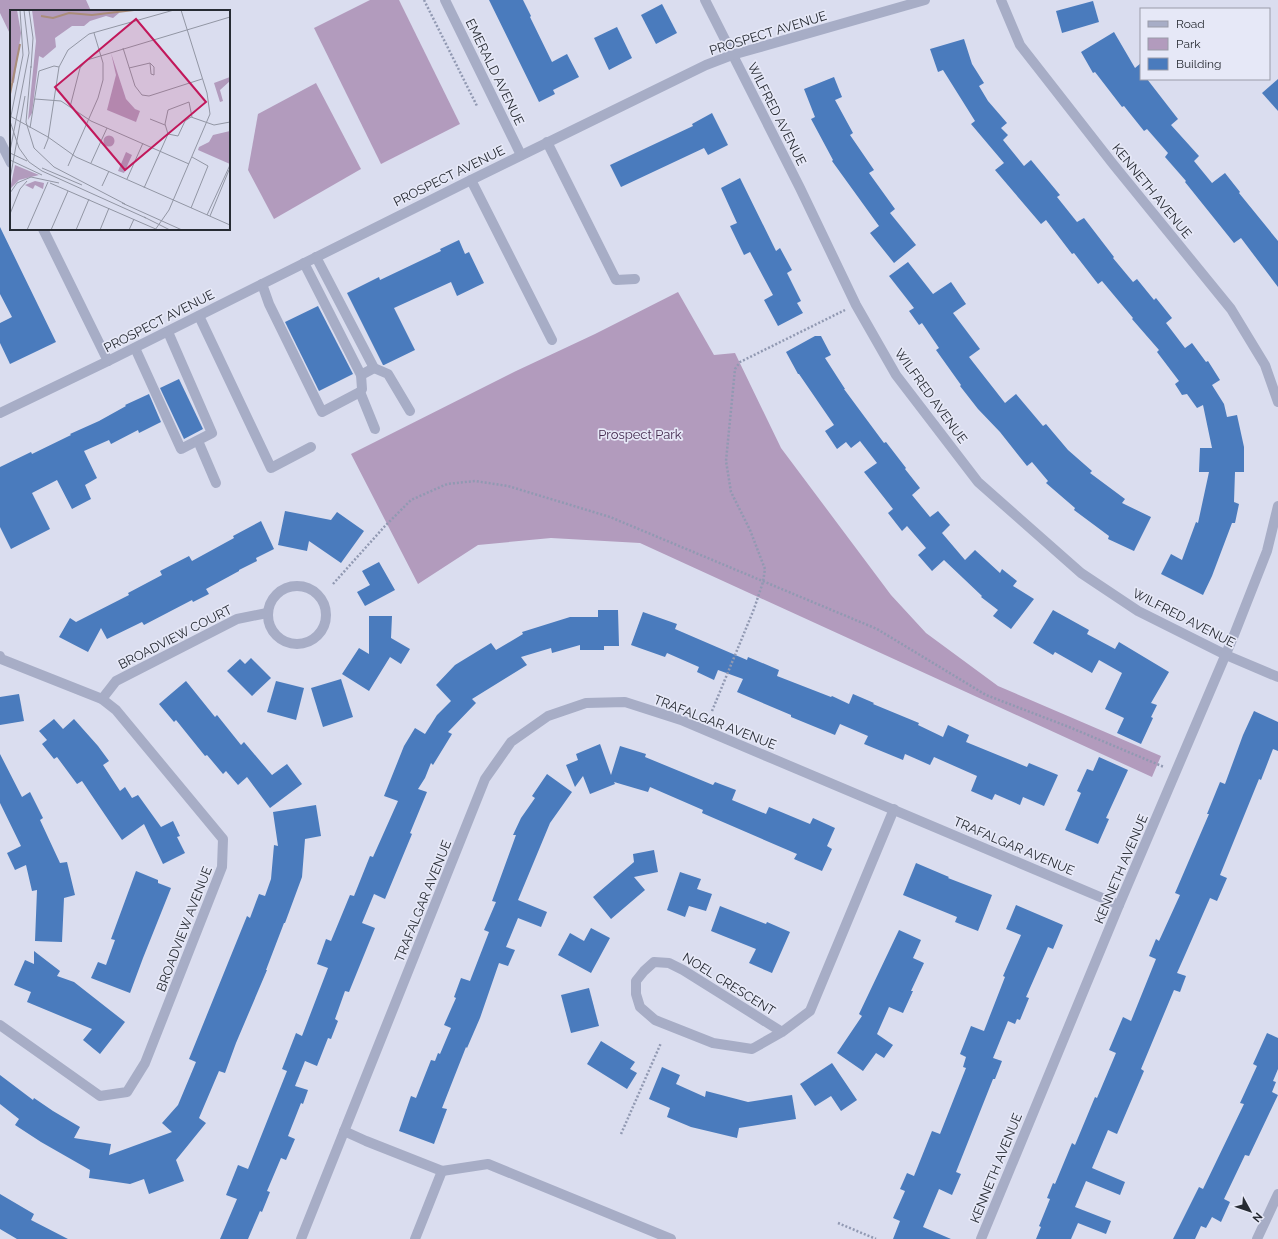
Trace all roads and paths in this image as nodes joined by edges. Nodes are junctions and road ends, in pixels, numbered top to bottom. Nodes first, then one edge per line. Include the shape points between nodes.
1 (424, 0) edge
2 (445, 0) edge
3 (705, 0) edge
4 (925, 0) edge
5 (1001, 0) edge
6 (732, 55) junction
7 (477, 106) dead end
8 (0, 141) edge
9 (547, 142) junction
10 (521, 155) junction
11 (10, 161) edge
12 (471, 180) junction
13 (43, 230) edge
14 (316, 257) junction
15 (304, 263) junction
16 (635, 279) dead end
17 (262, 284) junction
18 (856, 306) junction
19 (199, 316) junction
20 (168, 332) junction
21 (552, 340) dead end
22 (135, 348) junction
23 (108, 361) junction
24 (374, 368) junction
25 (361, 375) junction
26 (360, 392) junction
27 (1278, 402) edge
28 (410, 411) dead end
29 (0, 413) edge
30 (376, 429) dead end
31 (198, 441) junction
32 (311, 447) dead end
33 (216, 482) dead end
34 (1278, 506) edge
35 (763, 582) junction
36 (333, 584) dead end
37 (268, 613) junction
38 (1226, 655) junction
39 (0, 658) edge
40 (1278, 677) edge
41 (102, 699) junction
42 (712, 711) dead end
43 (1176, 772) junction
44 (894, 809) junction
45 (1119, 905) junction
46 (0, 1025) edge
47 (782, 1032) junction
48 (662, 1043) dead end
49 (344, 1131) junction
50 (622, 1134) dead end
51 (442, 1170) junction
52 (1278, 1194) edge
53 (838, 1224) dead end
54 (301, 1239) edge
55 (415, 1239) edge
56 (671, 1239) edge
57 (876, 1239) edge
58 (981, 1239) edge
59 (1257, 1239) edge

1 - 7 path
2 - 10 street, EMERALD AVENUE
3 - 6 street, WILFRED AVENUE
4 - 6 street, PROSPECT AVENUE
5 - 27 street, KENNETH AVENUE via 1020,45 1112,164 1231,309 1265,365
6 - 9 street, PROSPECT AVENUE via 706,65
6 - 18 street, WILFRED AVENUE via 800,188
8 - 11 street
9 - 10 street, PROSPECT AVENUE
9 - 16 street via 616,280
10 - 12 street, PROSPECT AVENUE
12 - 14 street, PROSPECT AVENUE
12 - 21 street
13 - 23 street
14 - 15 street, PROSPECT AVENUE
14 - 24 street
15 - 17 street, PROSPECT AVENUE
15 - 25 street
17 - 19 street, PROSPECT AVENUE
17 - 26 street via 269,304 322,412
18 - 35 path via 740,362 735,369 726,461 731,492 750,530 765,569
18 - 38 street, WILFRED AVENUE via 896,375 978,482 1081,573 1138,611
19 - 20 street, PROSPECT AVENUE
19 - 32 street via 271,468
20 - 22 street, PROSPECT AVENUE
20 - 31 street via 212,433
22 - 23 street, PROSPECT AVENUE
22 - 31 street via 181,449
23 - 29 street, PROSPECT AVENUE
24 - 25 street
24 - 28 street via 388,374
25 - 26 street
26 - 30 street
31 - 33 street
34 - 38 street, KENNETH AVENUE via 1267,551
35 - 36 path via 610,517 508,486 475,481 447,484 411,500
35 - 42 path
35 - 43 path via 877,629 986,695
37 - 37 street via 267,619 276,636 293,644 304,644 317,636 326,618 326,608 319,595 311,589 296,585 277,592 271,599
37 - 41 street, BROADVIEW COURT via 237,619 129,674 116,681
38 - 40 street, WILFRED AVENUE
38 - 43 street, KENNETH AVENUE
39 - 41 street, BROADVIEW AVENUE
41 - 46 street, BROADVIEW AVENUE via 116,710 223,839 222,867 146,1064 127,1092 100,1096
43 - 45 street, KENNETH AVENUE
44 - 45 street, TRAFALGAR AVENUE
44 - 47 street, NOEL CRESCENT via 810,1011
44 - 49 street, TRAFALGAR AVENUE via 681,720 625,702 586,703 548,716 511,742 485,779
45 - 58 street, KENNETH AVENUE
47 - 47 street, NOEL CRESCENT via 669,963 654,962 636,981 640,1007 654,1020 713,1043 752,1049
48 - 50 path
49 - 51 street
49 - 54 street, TRAFALGAR AVENUE
51 - 55 street
51 - 56 street via 488,1164
52 - 59 street
53 - 57 path

